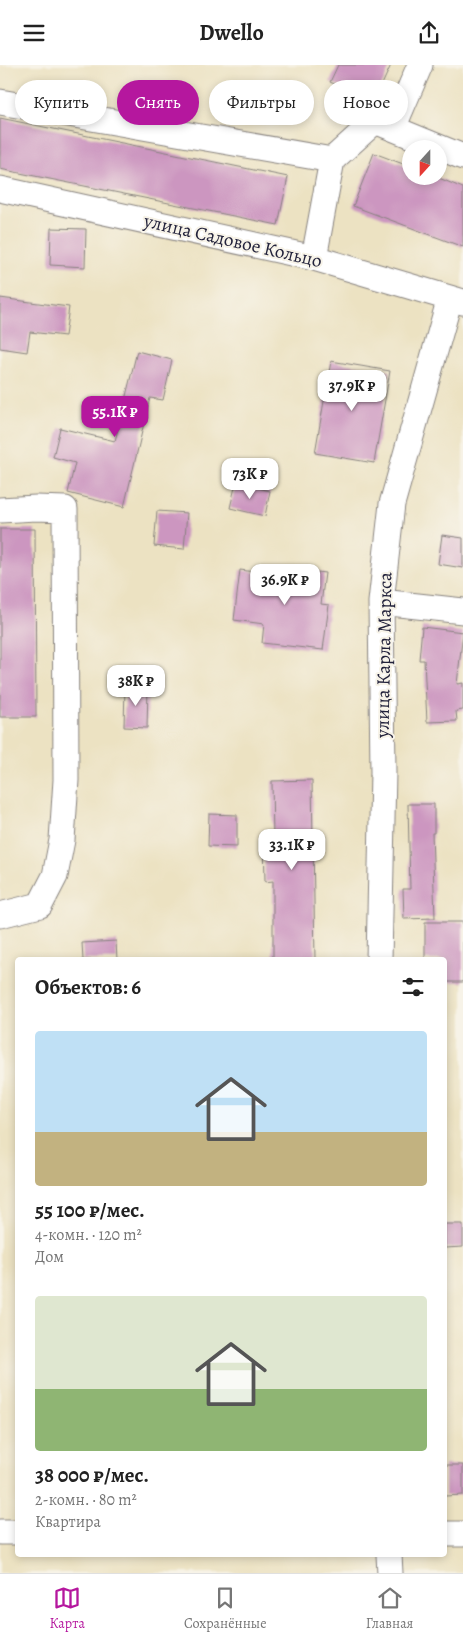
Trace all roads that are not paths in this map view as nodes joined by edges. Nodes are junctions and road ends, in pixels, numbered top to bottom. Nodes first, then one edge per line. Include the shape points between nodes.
1 (420, 65) edge
2 (0, 102) edge
3 (393, 128) junction
4 (463, 157) edge
5 (332, 160) junction
6 (0, 189) edge
7 (314, 258) junction
8 (456, 300) edge
9 (0, 511) edge
10 (381, 603) junction
11 (463, 611) edge
12 (0, 915) edge
13 (379, 957) edge
14 (0, 1532) edge
15 (15, 1532) edge
16 (447, 1534) edge
17 (463, 1534) edge
18 (389, 1557) edge
19 (390, 1573) edge

1 - 3 street
2 - 5 street
3 - 4 street
3 - 5 street via 375,121
5 - 7 street
6 - 7 street, улица Садовое Кольцо
7 - 8 street, улица Садовое Кольцо
8 - 10 street, улица Карла Маркса via 392,504
9 - 12 street via 65,509 66,780 62,840 55,875 40,905
10 - 11 street
10 - 13 street, улица Карла Маркса via 384,772
14 - 15 street
16 - 17 street
18 - 19 street

